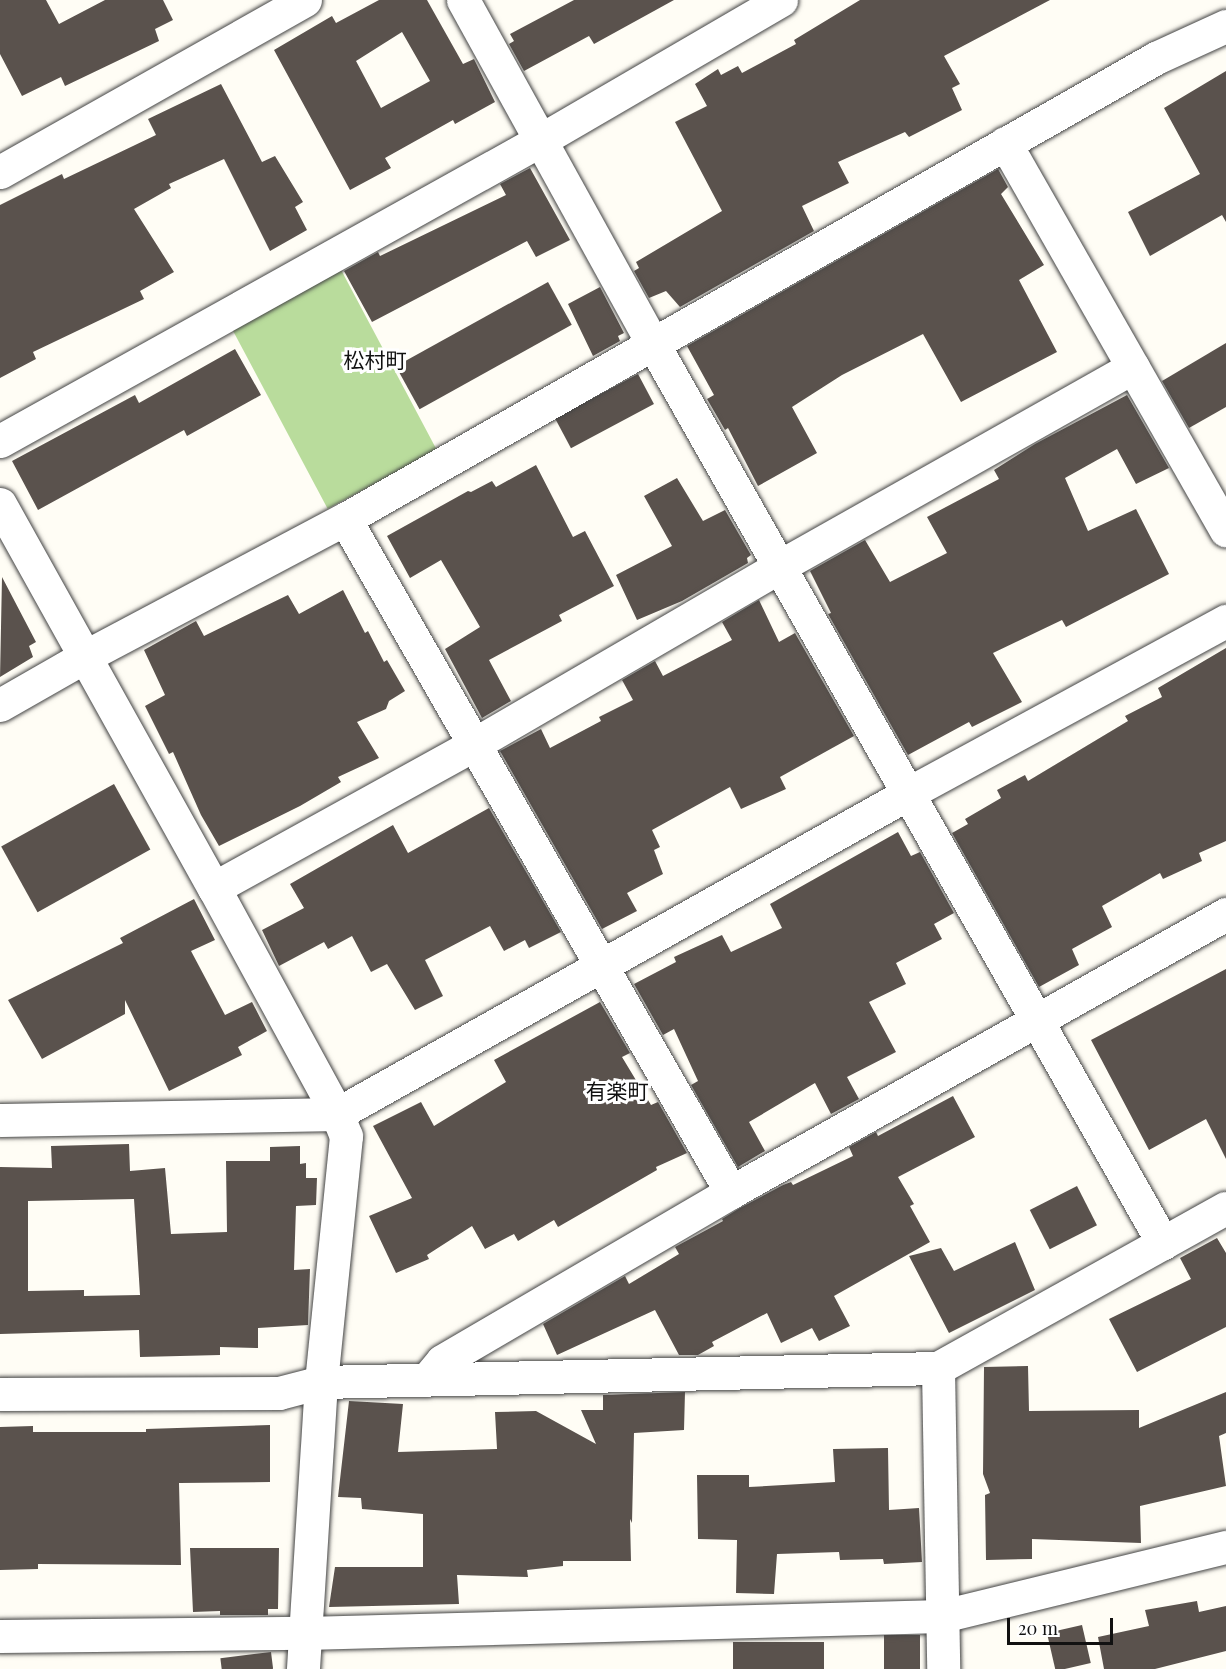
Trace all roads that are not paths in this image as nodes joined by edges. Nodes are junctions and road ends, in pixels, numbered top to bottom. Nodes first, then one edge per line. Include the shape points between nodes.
1 (305, 0) edge
2 (464, 0) edge
3 (780, 0) edge
4 (1226, 26) edge
5 (539, 141) junction
6 (1005, 143) junction
7 (0, 172) edge
8 (652, 342) junction
9 (1132, 367) junction
10 (0, 441) edge
11 (0, 504) edge
12 (345, 519) junction
13 (1226, 530) edge
14 (780, 566) junction
15 (1226, 621) edge
16 (86, 656) junction
17 (0, 705) edge
18 (473, 746) junction
19 (909, 794) junction
20 (214, 888) junction
21 (1226, 915) edge
22 (603, 967) junction
23 (1039, 1022) junction
24 (337, 1114) junction
25 (0, 1120) edge
26 (731, 1192) junction
27 (1226, 1208) edge
28 (1163, 1243) junction
29 (938, 1368) junction
30 (427, 1379) junction
31 (321, 1382) junction
32 (0, 1394) edge
33 (1226, 1547) edge
34 (942, 1616) junction
35 (305, 1633) junction
36 (0, 1636) edge
37 (303, 1669) edge
38 (943, 1669) edge

1 - 7 street
2 - 5 street
3 - 5 street
4 - 6 street via 1156,57
5 - 8 street
5 - 10 street
6 - 8 street
6 - 9 street
8 - 12 street
8 - 14 street
9 - 13 street
9 - 14 street
11 - 16 street
12 - 16 street
12 - 18 street
14 - 18 street
14 - 19 street
15 - 19 street
16 - 17 street
16 - 20 street
18 - 20 street
18 - 22 street
19 - 22 street
19 - 23 street
20 - 24 street
21 - 23 street
22 - 24 street
22 - 26 street
23 - 26 street
23 - 28 street
24 - 25 street
24 - 31 street via 346,1136
26 - 30 street via 442,1361
27 - 28 street
28 - 29 street
29 - 30 street
29 - 34 street
30 - 31 street
31 - 32 street via 279,1393
31 - 35 street
33 - 34 street
34 - 35 street
34 - 38 street
35 - 36 street
35 - 37 street

